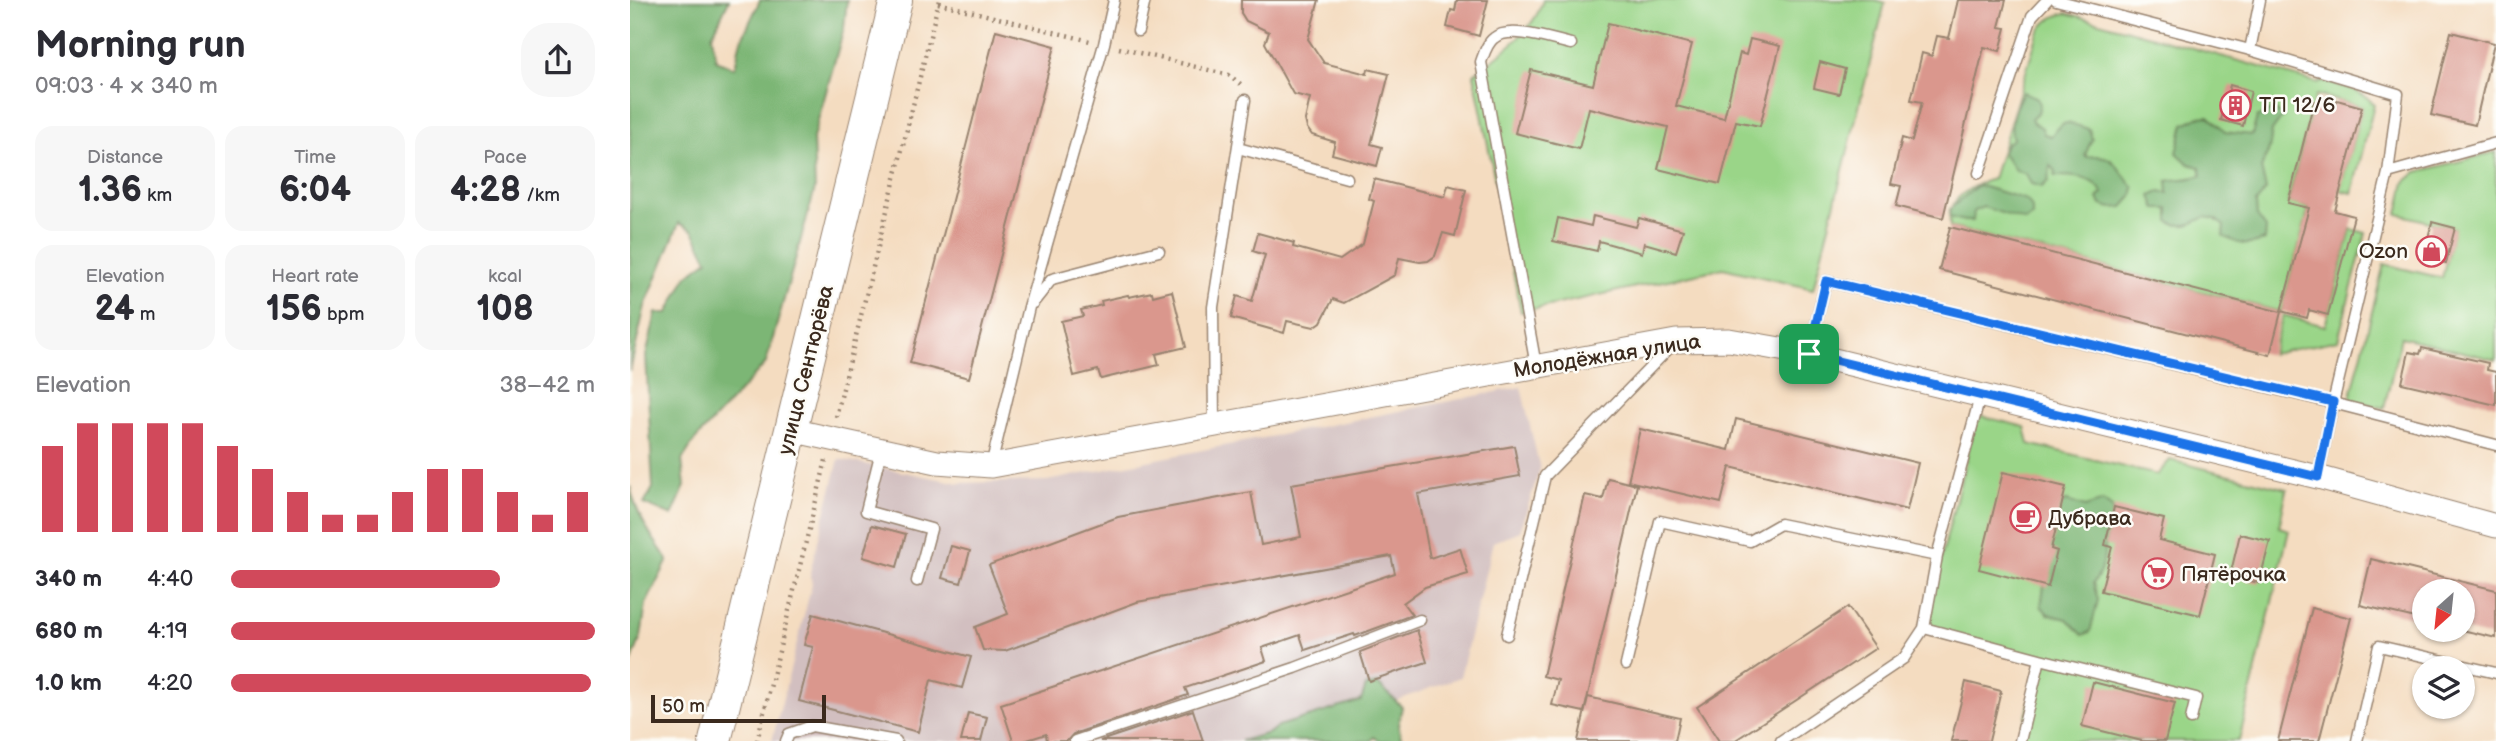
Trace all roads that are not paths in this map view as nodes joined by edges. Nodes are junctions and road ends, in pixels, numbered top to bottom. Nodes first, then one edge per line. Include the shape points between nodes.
1 (896, 0) edge
2 (1114, 0) edge
3 (1144, 0) edge
4 (2047, 0) edge
5 (2056, 0) edge
6 (2260, 0) edge
7 (1138, 31) dead end
8 (1571, 44) dead end
9 (2250, 50) junction
10 (1245, 100) dead end
11 (2496, 142) edge
12 (1238, 148) junction
13 (1979, 173) dead end
14 (2388, 173) junction
15 (1347, 178) dead end
16 (1159, 251) dead end
17 (1029, 307) junction
18 (1676, 341) junction
19 (1809, 354) junction
20 (1536, 366) junction
21 (1980, 397) junction
22 (2333, 402) junction
23 (1214, 425) junction
24 (791, 430) junction
25 (2496, 445) edge
26 (881, 451) junction
27 (992, 466) junction
28 (2318, 477) junction
29 (2496, 526) edge
30 (1937, 556) junction
31 (917, 581) dead end
32 (1420, 620) dead end
33 (1924, 628) junction
34 (1507, 635) dead end
35 (2040, 659) junction
36 (1626, 664) dead end
37 (2496, 674) edge
38 (2192, 719) dead end
39 (715, 741) edge
40 (786, 741) edge
41 (896, 741) edge
42 (1074, 741) edge
43 (1781, 741) edge
44 (2020, 741) edge
45 (2357, 741) edge

1 - 24 main road, улица Сентюрёва
2 - 17 lane
3 - 7 lane
4 - 13 lane via 2032,16
5 - 9 lane
6 - 9 lane
8 - 20 lane via 1531,34 1504,34 1494,37 1481,62
9 - 14 lane via 2398,94
10 - 12 lane
11 - 14 lane
12 - 15 lane
12 - 23 lane via 1213,307
14 - 22 lane
16 - 17 lane via 1052,279
17 - 27 lane
18 - 19 street, Молодёжная улица via 1728,340
18 - 20 street, Молодёжная улица
18 - 34 lane via 1545,476
19 - 21 street, Молодёжная улица
19 - 22 lane via 1826,281
20 - 23 street, Молодёжная улица
21 - 28 street, Молодёжная улица
21 - 30 lane
22 - 25 lane
22 - 28 lane
23 - 27 street, Молодёжная улица
24 - 26 street, Молодёжная улица
24 - 39 main road, улица Сентюрёва
26 - 27 street, Молодёжная улица
26 - 31 lane via 866,511 931,529
28 - 29 street, Молодёжная улица
30 - 33 lane
30 - 36 lane via 1780,524 1750,541 1660,521
32 - 42 lane via 1295,668
33 - 35 lane
33 - 43 lane via 1904,658
35 - 38 lane via 2196,698
35 - 44 lane
37 - 45 lane via 2379,646
40 - 41 lane via 789,734 812,726

